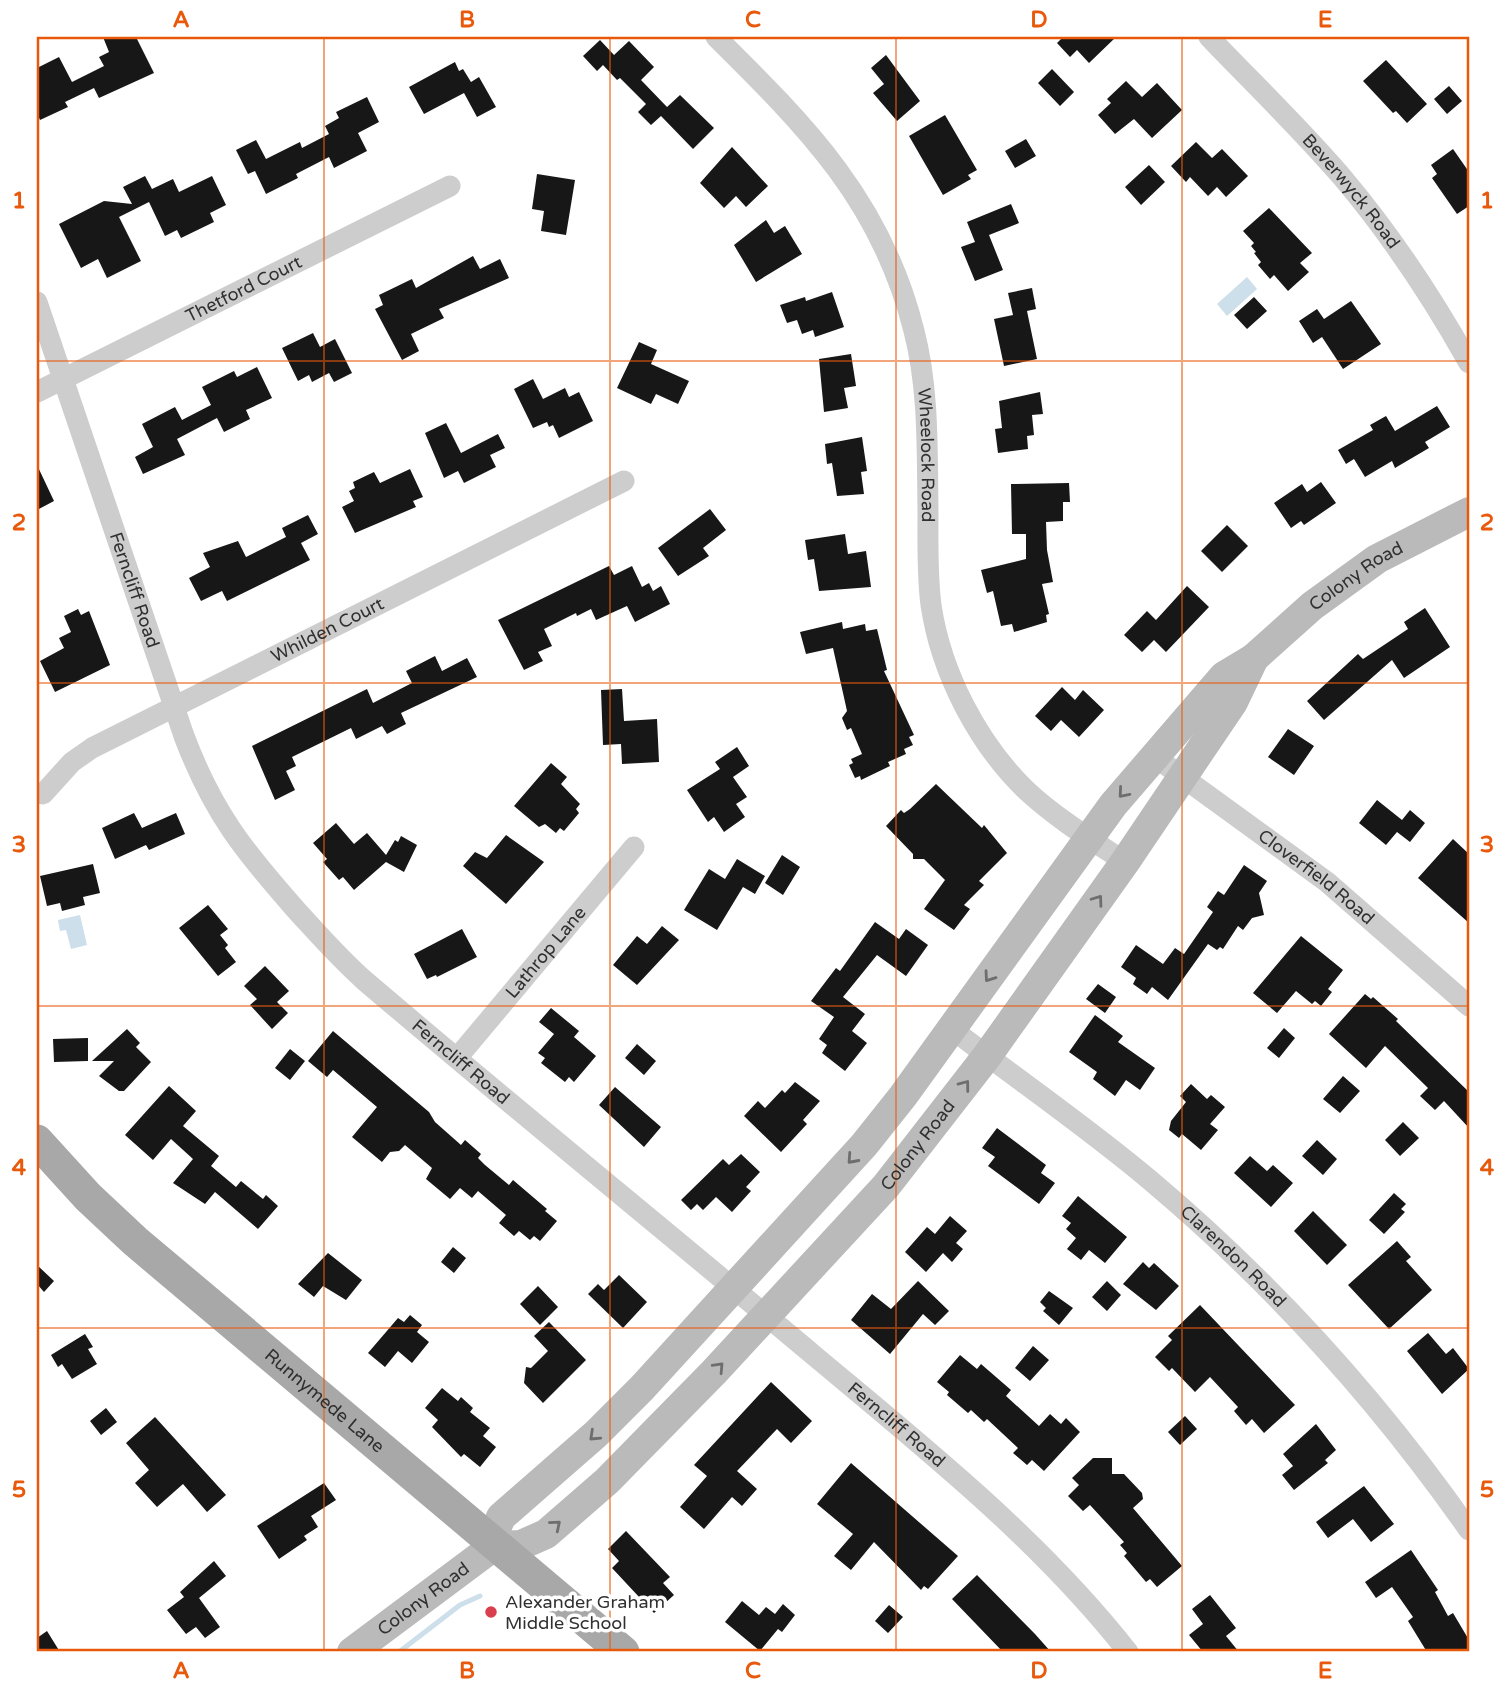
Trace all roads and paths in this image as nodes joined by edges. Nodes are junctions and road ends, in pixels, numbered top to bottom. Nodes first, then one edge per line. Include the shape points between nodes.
1 (716, 37) edge
2 (1209, 37) edge
3 (450, 186) dead end
4 (37, 302) edge
5 (1469, 363) edge
6 (63, 379) junction
7 (37, 392) edge
8 (624, 481) dead end
9 (1469, 512) edge
10 (1254, 658) junction
11 (174, 706) junction
12 (1155, 757) junction
13 (1183, 777) junction
14 (43, 794) dead end
15 (1088, 837) junction
16 (634, 847) dead end
17 (1125, 862) junction
18 (1469, 1006) edge
19 (951, 1029) junction
20 (987, 1056) junction
21 (457, 1058) junction
22 (37, 1141) edge
23 (734, 1287) junction
24 (766, 1314) junction
25 (1469, 1530) edge
26 (494, 1546) junction
27 (352, 1652) edge
28 (623, 1652) edge
29 (1128, 1652) edge

1 - 15 street, Wheelock Road via 828,153 883,243 908,311 921,370 927,426 929,583 942,649 970,715 997,756 1044,806
2 - 5 street, Beverwyck Road via 1368,209 1419,278
3 - 6 street, Thetford Court
4 - 6 street, Ferncliff Road
6 - 7 street, Thetford Court
6 - 11 street, Ferncliff Road
8 - 11 street, Whilden Court
9 - 10 street, Colony Road via 1366,566
10 - 12 street, Colony Road via 1224,676
10 - 13 street, Colony Road via 1233,702
11 - 14 street, Whilden Court via 79,756
11 - 21 street, Ferncliff Road via 203,782 244,851 341,959
12 - 13 street, Cloverfield Road
12 -> 15 street, Colony Road
13 - 17 street, Colony Road
13 - 18 street, Cloverfield Road via 1327,882
15 - 17 street, Wheelock Road
15 -> 19 street, Colony Road
16 - 21 street, Lathrop Lane
20 -> 17 street, Colony Road
19 - 20 street, Clarendon Road
19 -> 23 street, Colony Road via 877,1129
24 -> 20 street, Colony Road via 886,1186
20 - 25 street, Clarendon Road via 1150,1180 1259,1279 1361,1388
21 - 23 street, Ferncliff Road
22 - 26 main road, Runnymede Lane via 115,1223
23 - 24 street, Ferncliff Road
23 -> 26 street, Colony Road via 608,1423 502,1517 493,1536
26 -> 24 street, Colony Road via 521,1545 552,1529 662,1426
24 - 29 street, Ferncliff Road via 985,1499
26 - 27 street, Colony Road
26 - 28 main road, Runnymede Lane

